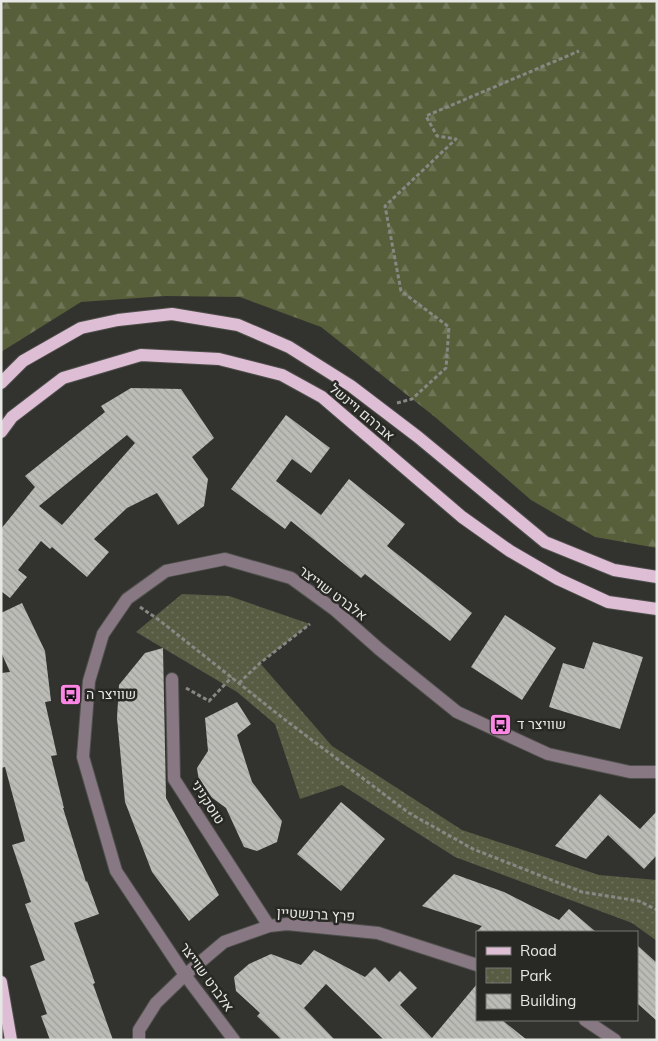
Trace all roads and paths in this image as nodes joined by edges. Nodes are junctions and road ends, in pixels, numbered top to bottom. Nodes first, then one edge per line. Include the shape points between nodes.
1 (579, 51) dead end
2 (1, 382) edge
3 (380, 407) junction
4 (1, 432) edge
5 (657, 576) edge
6 (126, 599) junction
7 (657, 609) edge
8 (310, 624) dead end
9 (232, 677) junction
10 (172, 680) joint
11 (239, 683) junction
12 (657, 772) edge
13 (657, 910) edge
14 (270, 926) junction
15 (476, 965) edge
16 (185, 975) junction
17 (1, 982) edge
18 (586, 1021) edge
19 (11, 1040) edge
20 (139, 1040) edge
21 (234, 1040) edge
22 (615, 1040) edge

1 - 3 path via 426,116 437,136 456,140 385,206 401,291 449,327 446,368 412,399
2 - 3 main road, אברהם ויינשל via 23,361 81,328 172,314 238,325 289,347
3 - 5 main road, אברהם ויינשל via 545,542 614,570
4 - 7 main road, אברהם ויינשל via 12,417 64,378 141,355 219,358 282,375 322,397 462,517 558,580 608,602
6 - 9 path via 159,620
6 - 12 street, אלברט שוייצר via 166,571 225,559 291,578 335,610 457,712 548,754 630,772
6 - 16 street, אלברט שוייצר via 103,634 89,681 84,757 116,871
8 - 11 path
9 - 10 path via 209,701
9 - 11 path
10 - 14 street, טוסקניני via 174,779
11 - 13 path via 409,813 473,849 582,892 639,901
14 - 15 street, פרץ ברנשטיין via 286,924 378,933
14 - 16 street, פרץ ברנשטיין via 224,942
16 - 20 street, פרץ ברנשטיין via 156,1004 139,1030
16 - 21 street, אלברט שוייצר
17 - 19 main road
18 - 22 street

